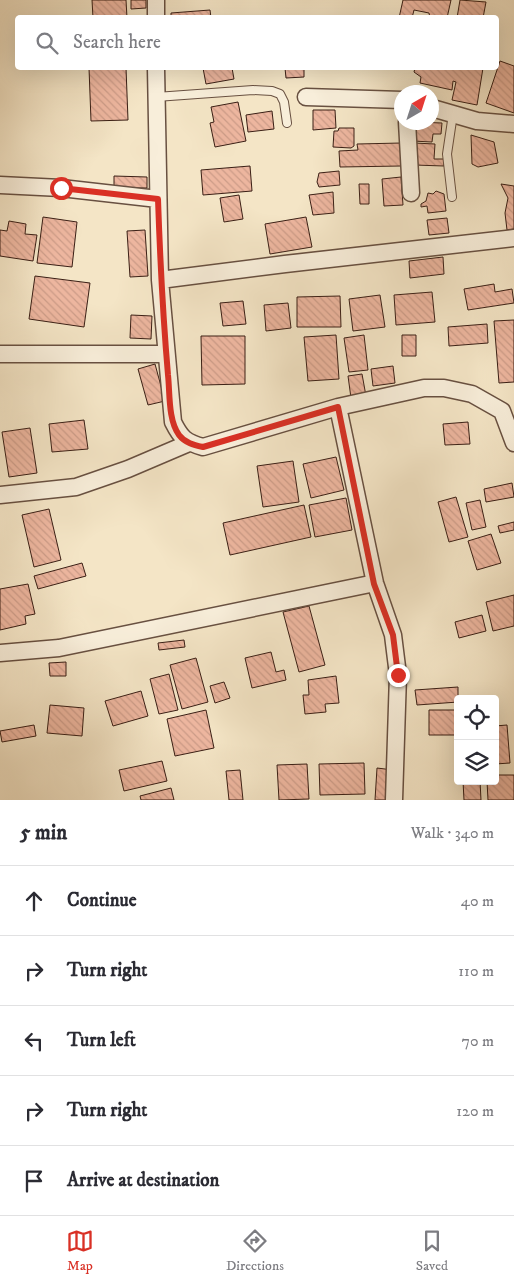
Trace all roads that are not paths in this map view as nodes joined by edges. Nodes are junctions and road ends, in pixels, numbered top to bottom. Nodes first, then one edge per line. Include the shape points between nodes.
1 (156, 0) edge
2 (156, 15) edge
3 (156, 70) edge
4 (156, 97) junction
5 (306, 98) dead end
6 (394, 100) edge
7 (439, 110) edge
8 (453, 114) junction
9 (287, 123) dead end
10 (514, 124) edge
11 (407, 130) edge
12 (0, 185) edge
13 (411, 193) dead end
14 (452, 197) dead end
15 (158, 199) junction
16 (514, 238) edge
17 (160, 280) junction
18 (0, 354) edge
19 (166, 354) junction
20 (338, 407) junction
21 (508, 409) edge
22 (189, 443) junction
23 (514, 443) edge
24 (0, 495) edge
25 (374, 584) junction
26 (0, 653) edge
27 (394, 800) edge

1 - 2 street
3 - 4 street
4 - 9 lane via 272,91 280,94 284,102
4 - 15 street
5 - 6 street
7 - 8 street
8 - 10 street via 477,121
8 - 14 lane via 448,154
11 - 13 street
12 - 15 street
15 - 17 street
16 - 17 street
17 - 19 street
18 - 19 street
19 - 22 street via 173,422 179,436
20 - 21 street via 424,388 444,388 472,394
20 - 22 street via 203,447
20 - 25 street
21 - 23 street
22 - 24 street via 76,488
25 - 26 street via 59,648
25 - 27 street via 393,635 398,675

